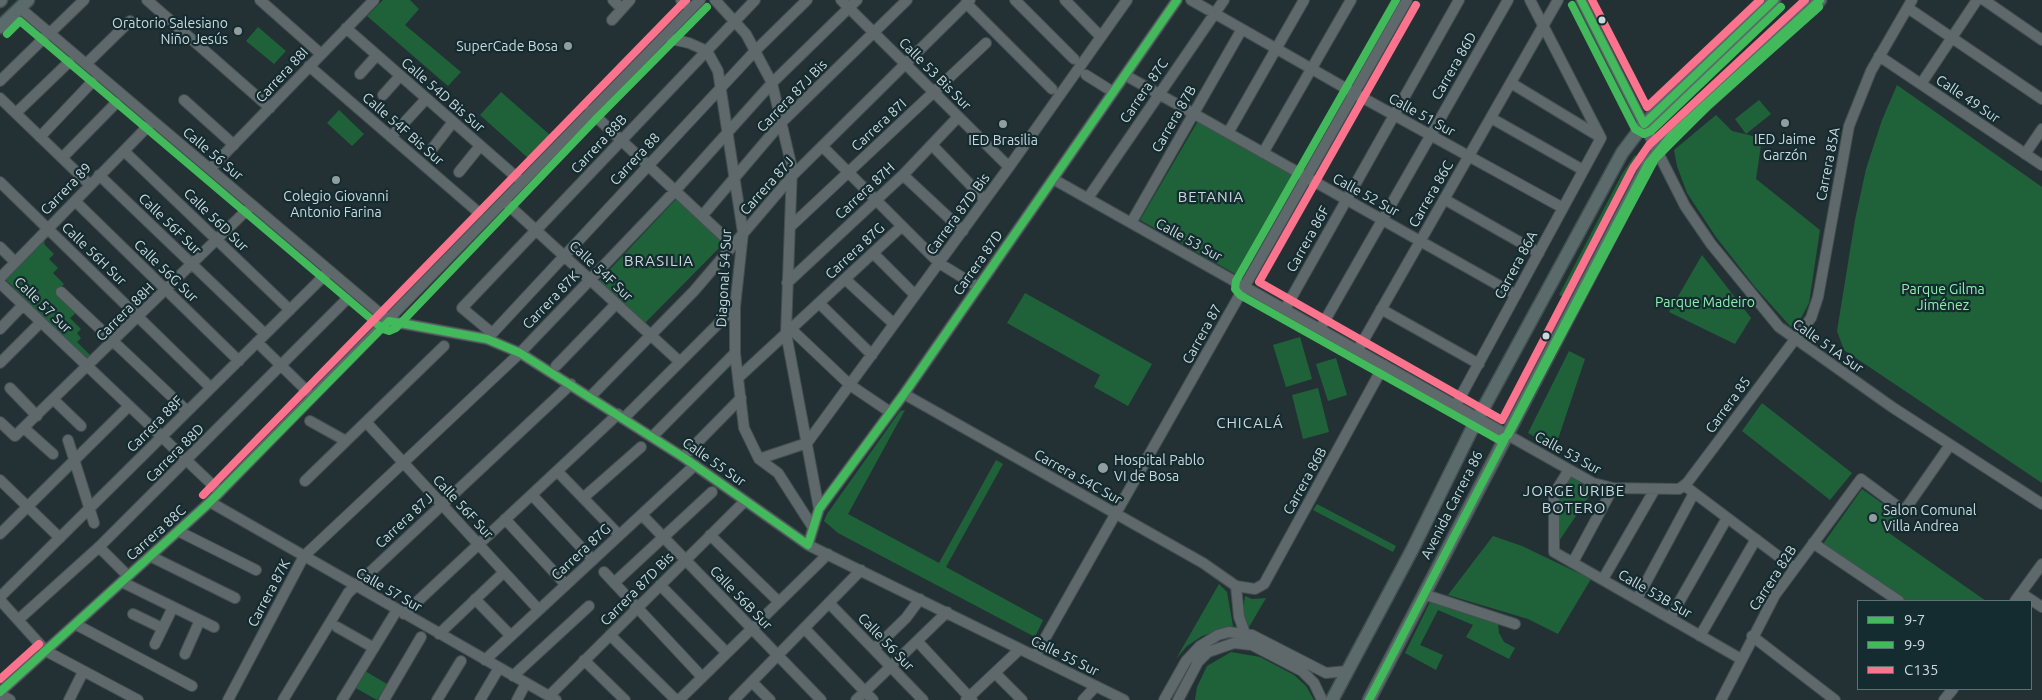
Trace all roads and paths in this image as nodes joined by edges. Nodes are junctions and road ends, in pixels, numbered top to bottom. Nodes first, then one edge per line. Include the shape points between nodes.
1 (84, 0) edge
2 (147, 0) edge
3 (260, 0) edge
4 (374, 0) edge
5 (613, 0) edge
6 (630, 0) edge
7 (681, 0) edge
8 (700, 0) edge
9 (715, 0) edge
10 (755, 0) edge
11 (807, 0) edge
12 (841, 0) edge
13 (857, 0) edge
14 (908, 0) edge
15 (1015, 0) edge
16 (1065, 0) edge
17 (1177, 0) edge
18 (1191, 0) edge
19 (1224, 0) edge
20 (1351, 0) edge
21 (1407, 0) edge
22 (1459, 0) edge
23 (1508, 0) edge
24 (1530, 0) edge
25 (1558, 0) edge
26 (1581, 0) edge
27 (1774, 0) edge
28 (1820, 0) edge
29 (1977, 0) edge
30 (1984, 0) edge
31 (1124, 1) edge
32 (1300, 1) edge
33 (968, 2) edge
34 (24, 4) edge
35 (1910, 4) edge
36 (849, 8) junction
37 (622, 9) junction
38 (691, 9) junction
39 (1214, 13) junction
40 (612, 20) dead end
41 (130, 21) dead end
42 (735, 21) junction
43 (1544, 26) junction
44 (0, 27) edge
45 (346, 28) junction
46 (1242, 29) junction
47 (874, 33) junction
48 (47, 36) junction
49 (1101, 37) junction
50 (1952, 37) junction
51 (670, 39) dead end
52 (2042, 40) edge
53 (986, 43) dead end
54 (1276, 49) junction
55 (756, 50) junction
56 (707, 51) junction
57 (321, 54) junction
58 (377, 55) junction
59 (1879, 56) junction
60 (1074, 59) dead end
61 (69, 62) dead end
62 (86, 64) junction
63 (906, 64) junction
64 (309, 66) junction
65 (1311, 68) junction
66 (360, 74) dead end
67 (1086, 75) dead end
68 (1125, 75) junction
69 (400, 76) junction
70 (0, 81) edge
71 (92, 82) dead end
72 (772, 83) junction
73 (1511, 83) junction
74 (1921, 84) junction
75 (721, 88) junction
76 (1052, 90) dead end
77 (934, 92) junction
78 (1113, 92) junction
79 (1354, 93) junction
80 (1159, 94) junction
81 (382, 96) dead end
82 (0, 98) edge
83 (426, 99) junction
84 (2042, 99) edge
85 (184, 100) dead end
86 (116, 104) dead end
87 (270, 108) junction
88 (590, 111) junction
89 (16, 113) junction
90 (1194, 113) junction
91 (1394, 115) junction
92 (958, 116) junction
93 (1491, 118) junction
94 (153, 121) junction
95 (453, 122) junction
96 (782, 122) junction
97 (1644, 124) junction
98 (2042, 129) edge
99 (729, 132) junction
100 (1228, 133) junction
101 (1431, 135) junction
102 (40, 136) junction
103 (391, 137) junction
104 (1601, 138) junction
105 (622, 140) junction
106 (234, 144) junction
107 (480, 146) junction
108 (822, 146) junction
109 (932, 146) junction
110 (432, 149) dead end
111 (124, 150) junction
112 (1657, 151) junction
113 (1263, 153) junction
114 (2025, 154) junction
115 (1468, 156) junction
116 (62, 158) junction
117 (647, 165) junction
118 (2042, 165) edge
119 (1009, 167) junction
120 (210, 169) junction
121 (1583, 170) junction
122 (459, 172) dead end
123 (849, 173) junction
124 (99, 175) junction
125 (793, 175) junction
126 (903, 175) junction
127 (1306, 177) junction
128 (1053, 179) junction
129 (735, 180) junction
130 (0, 182) edge
131 (522, 182) junction
132 (90, 185) junction
133 (676, 191) junction
134 (1088, 198) junction
135 (1444, 199) junction
136 (875, 200) junction
137 (985, 200) junction
138 (1347, 200) junction
139 (74, 201) junction
140 (504, 201) junction
141 (252, 205) junction
142 (1563, 208) junction
143 (478, 212) dead end
144 (702, 216) junction
145 (1382, 220) junction
146 (1131, 223) junction
147 (902, 226) junction
148 (47, 228) junction
149 (790, 228) junction
150 (536, 230) junction
151 (962, 231) junction
152 (743, 233) junction
153 (217, 240) junction
154 (1420, 241) junction
155 (733, 245) junction
156 (0, 247) edge
157 (1539, 252) junction
158 (873, 253) junction
159 (564, 256) junction
160 (15, 262) junction
161 (938, 263) junction
162 (192, 264) junction
163 (329, 271) junction
164 (0, 278) edge
165 (845, 279) junction
166 (590, 280) junction
167 (0, 283) edge
168 (787, 283) junction
169 (1245, 286) junction
170 (978, 287) junction
171 (166, 290) junction
172 (61, 292) dead end
173 (916, 295) junction
174 (1516, 295) junction
175 (346, 300) dead end
176 (819, 303) junction
177 (616, 304) junction
178 (23, 305) junction
179 (735, 307) junction
180 (1285, 309) junction
181 (1381, 309) junction
182 (290, 310) junction
183 (139, 317) junction
184 (41, 322) junction
185 (389, 322) junction
186 (894, 324) junction
187 (0, 329) edge
188 (1320, 329) junction
189 (788, 331) junction
190 (266, 334) junction
191 (650, 335) junction
192 (490, 336) junction
193 (1795, 340) junction
194 (114, 342) junction
195 (257, 342) junction
196 (444, 346) dead end
197 (1358, 350) junction
198 (520, 353) junction
199 (735, 353) junction
200 (872, 355) junction
201 (239, 360) junction
202 (680, 362) junction
203 (0, 363) edge
204 (1479, 364) junction
205 (1384, 365) junction
206 (281, 366) junction
207 (556, 366) dead end
208 (88, 367) junction
209 (739, 377) junction
210 (571, 384) junction
211 (850, 385) junction
212 (10, 388) dead end
213 (211, 388) junction
214 (307, 391) dead end
215 (904, 394) junction
216 (591, 396) junction
217 (741, 398) junction
218 (54, 400) junction
219 (129, 406) junction
220 (1456, 406) junction
221 (187, 411) junction
222 (890, 412) junction
223 (37, 416) junction
224 (621, 416) junction
225 (1478, 418) junction
226 (310, 421) dead end
227 (0, 422) edge
228 (366, 422) junction
229 (82, 426) dead end
230 (24, 428) junction
231 (1506, 434) junction
232 (162, 437) junction
233 (652, 437) junction
234 (68, 440) dead end
235 (346, 441) junction
236 (807, 443) junction
237 (1950, 445) junction
238 (641, 447) dead end
239 (53, 454) dead end
240 (683, 457) junction
241 (759, 459) junction
242 (75, 460) junction
243 (187, 461) junction
244 (403, 462) junction
245 (695, 465) junction
246 (1569, 470) junction
247 (557, 471) junction
248 (0, 480) edge
249 (305, 481) dead end
250 (1685, 486) junction
251 (1613, 488) junction
252 (1655, 489) junction
253 (220, 492) junction
254 (712, 492) dead end
255 (1694, 494) junction
256 (532, 495) junction
257 (583, 498) junction
258 (745, 501) junction
259 (210, 502) junction
260 (442, 504) junction
261 (2042, 504) edge
262 (28, 507) junction
263 (90, 508) junction
264 (819, 509) junction
265 (642, 514) junction
266 (1116, 514) junction
267 (1727, 518) junction
268 (505, 519) junction
269 (94, 523) dead end
270 (812, 526) junction
271 (178, 531) junction
272 (0, 534) edge
273 (710, 535) junction
274 (619, 536) junction
275 (663, 537) junction
276 (60, 538) junction
277 (1756, 539) junction
278 (1814, 543) junction
279 (478, 544) junction
280 (808, 545) junction
281 (99, 547) junction
282 (828, 554) junction
283 (150, 556) junction
284 (304, 556) junction
285 (592, 560) junction
286 (685, 560) junction
287 (1573, 562) junction
288 (2042, 564) edge
289 (1794, 568) junction
290 (256, 570) dead end
291 (861, 570) junction
292 (504, 572) junction
293 (604, 572) dead end
294 (125, 579) junction
295 (1603, 580) junction
296 (614, 583) junction
297 (566, 585) junction
298 (660, 585) junction
299 (355, 586) junction
300 (1236, 586) junction
301 (1423, 594) junction
302 (2018, 597) edge
303 (0, 598) edge
304 (235, 598) dead end
305 (475, 599) junction
306 (920, 599) junction
307 (1637, 599) junction
308 (1898, 600) edge
309 (779, 602) junction
310 (828, 603) junction
311 (589, 606) dead end
312 (173, 607) junction
313 (637, 608) junction
314 (539, 610) junction
315 (400, 612) junction
316 (947, 612) junction
317 (133, 614) dead end
318 (1670, 618) junction
319 (18, 620) junction
320 (200, 620) junction
321 (75, 624) junction
322 (1515, 624) dead end
323 (214, 626) dead end
324 (337, 627) dead end
325 (162, 628) junction
326 (804, 628) junction
327 (752, 629) junction
328 (1244, 632) junction
329 (440, 634) junction
330 (610, 635) junction
331 (510, 636) junction
332 (1700, 636) junction
333 (1752, 636) junction
334 (421, 637) dead end
335 (918, 642) junction
336 (155, 644) dead end
337 (1252, 645) junction
338 (374, 648) junction
339 (874, 649) junction
340 (1020, 649) junction
341 (46, 650) junction
342 (727, 653) junction
343 (185, 654) dead end
344 (778, 656) junction
345 (1036, 656) junction
346 (485, 660) junction
347 (584, 660) junction
348 (1741, 660) junction
349 (461, 661) dead end
350 (892, 666) junction
351 (499, 668) junction
352 (1347, 671) junction
353 (83, 672) junction
354 (996, 673) junction
355 (513, 676) junction
356 (0, 677) edge
357 (702, 677) junction
358 (752, 682) junction
359 (526, 684) junction
360 (192, 686) dead end
361 (1096, 686) junction
362 (3, 690) edge
363 (865, 692) junction
364 (552, 698) edge
365 (969, 699) edge
366 (10, 700) edge
367 (69, 700) edge
368 (138, 700) edge
369 (228, 700) edge
370 (283, 700) edge
371 (342, 700) edge
372 (384, 700) edge
373 (437, 700) edge
374 (480, 700) edge
375 (517, 700) edge
376 (625, 700) edge
377 (678, 700) edge
378 (734, 700) edge
379 (770, 700) edge
380 (821, 700) edge
381 (856, 700) edge
382 (873, 700) edge
383 (923, 700) edge
384 (1022, 700) edge
385 (1083, 700) edge
386 (1124, 700) edge
387 (1164, 700) edge
388 (1178, 700) edge
389 (1322, 700) edge
390 (1332, 700) edge
391 (1368, 700) edge
392 (1721, 700) edge
393 (1835, 700) edge

1 - 48 street
2 - 87 street
3 - 57 street
4 - 45 street, Carrera 88I
5 - 37 street
6 - 37 street
7 - 38 street
8 - 38 street, Carrera 88C
9 - 42 street
10 - 42 street, Carrera 88B
11 - 55 street, Carrera 88
12 - 36 street, Calle 53 Bis Sur
13 - 36 street, Carrera 87K
14 - 47 street, Carrera 87J Bis
15 - 60 street
16 - 49 street
17 - 68 street, Carrera 87D
18 - 39 street, Calle 51 Sur
19 - 39 street, Carrera 87C
20 - 65 street
21 - 79 street, Carrera 87
22 - 91 street, Carrera 86F
23 - 101 street, Carrera 86D
24 - 43 street
25 - 43 street, Carrera 86C
26 - 97 street, Calle 51A Sur
27 - 97 main road, Avenida Carrera 86
28 - 112 main road, Avenida Carrera 86
29 - 50 street
30 - 52 street
31 - 49 street, Carrera 87D Bis
32 - 54 street
33 - 63 street, Carrera 87J
33 - 76 street
34 - 44 main road
34 - 48 street, Calle 56 Sur
35 - 50 street
35 - 59 street, Carrera 85A
36 - 47 street, Calle 53 Bis Sur
36 - 72 street, Carrera 87K
37 - 40 street
38 - 88 street, Carrera 88C
39 - 46 street, Calle 51 Sur
39 - 80 street, Carrera 87C
41 - 62 street
42 - 55 street
42 - 56 street, Carrera 88B
43 - 73 street, Carrera 86C
43 - 104 street
45 - 57 street, Carrera 88I
45 - 58 street, Calle 54D Bis Sur
46 - 54 street, Calle 51 Sur
46 - 90 street, Carrera 87B
47 - 63 street, Calle 53 Bis Sur
47 - 96 street, Carrera 87J Bis
48 - 62 street, Calle 56 Sur
48 - 70 street
49 - 119 street, Carrera 87D Bis
50 - 74 street
50 - 84 street
51 - 56 street
53 - 77 street, Carrera 87I
54 - 65 street, Calle 51 Sur
54 - 100 street
55 - 72 street
55 - 75 street, Carrera 88
56 - 75 street, Diagonal 54 Sur via 718,71
56 - 105 street, Carrera 88B
57 - 64 street, Carrera 88I
58 - 66 street
58 - 69 street, Calle 54D Bis Sur
59 - 74 street, Calle 49 Sur
59 - 193 street, Carrera 85A via 1863,86 1849,126 1815,310
61 - 89 street
62 - 94 street, Calle 56 Sur
63 - 77 street, Calle 53 Bis Sur
63 - 108 street, Carrera 87J
64 - 87 street, Carrera 88I
64 - 103 street, Calle 54F Bis Sur
65 - 79 street, Calle 51 Sur
65 - 113 street
67 - 78 street
68 - 78 street, Carrera 87D
68 - 80 street, Calle 52 Sur
69 - 81 street
69 - 83 street, Calle 54D Bis Sur
71 - 102 street
72 - 96 street
72 - 99 street, Carrera 87K
73 - 93 street, Carrera 86C
73 - 104 street
74 - 114 street, Calle 49 Sur
75 - 99 street, Diagonal 54 Sur
75 - 117 street, Carrera 88
77 - 92 street, Calle 53 Bis Sur
77 - 123 street, Carrera 87I
78 - 128 street, Carrera 87D
79 - 91 street, Calle 51 Sur
79 - 127 street, Carrera 87
80 - 90 street, Calle 52 Sur
80 - 134 street, Carrera 87C
82 - 89 street
83 - 95 street, Calle 54D Bis Sur
83 - 103 street
85 - 106 street
86 - 116 street
87 - 106 street, Carrera 88I
88 - 105 street
88 - 131 street, Carrera 88C
89 - 102 street
90 - 100 street, Calle 52 Sur
90 - 146 street, Carrera 87B
91 - 101 street, Calle 51 Sur
91 - 138 street, Carrera 86F
92 - 109 street, Carrera 87H
92 - 119 street, Calle 53 Bis Sur
93 - 115 street, Carrera 86C
93 - 121 street
94 - 111 street, Carrera 89
94 - 120 street, Calle 56 Sur
95 - 107 street, Calle 54D Bis Sur
95 - 110 street
96 - 125 street
96 - 129 street, Carrera 87J Bis
97 - 112 street, Calle 51A Sur
97 - 225 main road, Avenida Carrera 86 via 1614,168
98 - 114 street
99 - 129 street, Diagonal 54 Sur
99 - 133 street, Carrera 87K
100 - 113 street, Calle 52 Sur
101 - 115 street, Calle 51 Sur
101 - 145 street, Carrera 86D
102 - 116 street
103 - 143 street, Calle 54F Bis Sur
104 - 121 street, Carrera 86A
105 - 117 street
105 - 150 street, Carrera 88B
106 - 120 street, Carrera 88I
107 - 122 street
107 - 131 street, Calle 54D Bis Sur
108 - 123 street
108 - 125 street, Carrera 87J
109 - 126 street, Carrera 87H
109 - 137 street
111 - 124 street, Carrera 89
111 - 153 street, Calle 56D Sur
112 - 193 street, Calle 51A Sur via 1702,232 1762,308
112 - 231 main road, Avenida Carrera 86 via 1630,195
113 - 127 street, Calle 52 Sur
114 - 118 street, Calle 49 Sur
115 - 135 street, Carrera 86C
115 - 142 street, Calle 51 Sur
116 - 132 street
117 - 133 street
117 - 159 street, Carrera 88
119 - 137 street, Carrera 87D Bis
120 - 141 street, Calle 56 Sur
121 - 142 street, Carrera 86A
123 - 136 street
123 - 149 street, Carrera 87I
124 - 132 street, Carrera 89
124 - 162 street, Calle 56F Sur
125 - 149 street
125 - 152 street, Carrera 87J
126 - 136 street, Carrera 87H
126 - 151 street
127 - 138 street, Calle 52 Sur
127 - 169 street, Carrera 87
128 - 134 street, Calle 53 Sur
128 - 170 street, Carrera 87D
129 - 144 street, Carrera 87J Bis
129 - 152 street, Diagonal 54 Sur
130 - 148 street, Calle 56H Sur
131 - 140 street, Carrera 88C
132 - 139 street, Carrera 89
133 - 144 street
133 - 166 street, Carrera 87K
134 - 146 street, Calle 53 Sur
135 - 154 street, Carrera 86C
135 - 157 street
136 - 147 street
136 - 168 street, Carrera 87H
137 - 151 street, Carrera 87D Bis
138 - 145 street, Calle 52 Sur
138 - 180 street, Carrera 86F
139 - 148 street, Carrera 89
139 - 171 street, Calle 56G Sur
140 - 150 street, Calle 54F Sur
140 - 185 street, Carrera 88C
141 - 153 street, Carrera 88H
141 - 163 street, Calle 56 Sur
142 - 157 street, Carrera 86A
144 - 155 street
145 - 154 street, Calle 52 Sur
145 - 188 street, Carrera 86D
146 - 169 street, Calle 53 Sur
147 - 158 street, Carrera 87G
147 - 161 street
148 - 160 street, Carrera 89
148 - 183 street, Calle 56H Sur
149 - 168 street
150 - 159 street, Calle 54F Sur
150 - 192 street, Carrera 88B via 462,308
151 - 161 street, Carrera 87D Bis
152 - 155 street, Carrera 87J
152 - 179 street, Diagonal 54 Sur
153 - 162 street, Carrera 88H
153 - 182 street, Calle 56D Sur
154 - 174 street, Calle 52 Sur
154 - 181 street, Carrera 86C
155 - 191 street, Carrera 87J via 694,291
156 - 160 street
157 - 174 street, Carrera 86A
158 - 165 street, Carrera 87G
158 - 173 street
159 - 166 street, Calle 54F Sur
159 - 192 street, Carrera 88
160 - 164 street, Carrera 89
161 - 170 street
161 - 173 street, Carrera 87D Bis
162 - 171 street, Carrera 88H
162 - 190 street, Calle 56F Sur
163 - 182 street, Carrera 88F
163 - 185 street, Calle 56 Sur
165 - 176 street, Carrera 87G
165 - 186 street
166 - 177 street, Calle 54F Sur
166 - 198 street, Carrera 87K
167 - 178 street, Calle 57 Sur
168 - 189 street
169 - 180 street, Calle 53 Sur
169 - 266 street, Carrera 87
170 - 215 street, Carrera 87D
171 - 183 street, Carrera 88H
171 - 201 street, Calle 56G Sur
172 - 194 street
173 - 186 street, Carrera 87D Bis
174 - 204 street, Carrera 86A
175 - 206 street, Carrera 88D
176 - 189 street, Carrera 87G
176 - 200 street
177 - 191 street, Calle 54F Sur
177 - 207 street
178 - 184 street, Calle 57 Sur
178 - 187 street
179 - 199 street, Diagonal 54 Sur
179 - 202 street
180 - 188 street, Calle 53 Sur
181 - 197 street, Carrera 86C
181 - 204 street
182 - 190 street, Carrera 88F
183 - 194 street, Carrera 88H
183 - 213 street, Calle 56H Sur
184 - 203 street
184 - 208 street, Calle 57 Sur
185 - 192 street, Calle 55 Sur
185 - 253 street, Carrera 88C
186 - 200 street, Carrera 87D Bis
188 - 197 street, Calle 53 Sur
189 - 209 street, Carrera 87G
189 - 211 street
189 - 236 street
190 - 195 street, Carrera 88F
191 - 202 street, Calle 54F Sur
191 - 216 street, Carrera 87J
192 - 198 street, Calle 55 Sur
193 - 237 street, Calle 51A Sur
193 - 250 street, Carrera 85
194 - 208 street, Carrera 88H
194 - 221 street
195 - 201 street, Carrera 88F
195 - 206 street
196 - 228 street
197 - 205 street, Calle 53 Sur
198 - 210 street, Calle 55 Sur
198 - 244 street, Carrera 87K
199 - 209 street, Diagonal 54 Sur
199 - 233 street
200 - 211 street, Carrera 87D Bis
201 - 213 street, Carrera 88F
202 - 224 street
204 - 220 street, Carrera 86A
205 - 220 street, Calle 53 Sur
205 - 300 street, Carrera 86B via 1264,584 1255,589
206 - 214 street
206 - 243 street, Carrera 88D
208 - 218 street, Carrera 88H
208 - 219 street, Calle 57 Sur
209 - 217 street, Diagonal 54 Sur
210 - 216 street, Calle 55 Sur
210 - 260 street, Carrera 87J
211 - 222 street
211 - 236 street, Carrera 87D Bis
212 - 223 street
213 - 221 street, Carrera 88F
215 - 222 street, Carrera 87D
215 - 266 street, Carrera 54C Sur
216 - 224 street, Calle 55 Sur
217 - 240 street
217 - 241 street, Diagonal 54 Sur via 744,428
218 - 223 street, Carrera 88H
218 - 229 street
219 - 232 street, Calle 57 Sur
219 - 242 street
220 - 225 street, Calle 53 Sur
221 - 232 street, Carrera 88F
222 - 264 street, Carrera 87D
223 - 230 street, Carrera 88H
224 - 233 street, Calle 55 Sur
224 - 247 street
225 - 231 street, Calle 53 Sur
225 - 352 main road, Avenida Carrera 86
226 - 235 street
227 - 230 street, Carrera 88H via 15,436
228 - 235 street
228 - 244 street, Calle 56F Sur
230 - 239 street
231 - 246 street, Calle 53 Sur
231 - 301 main road, Avenida Carrera 86
232 - 243 street, Calle 57 Sur
232 - 263 street, Carrera 88F
233 - 240 street, Calle 55 Sur
234 - 242 street
235 - 249 street
236 - 241 street
236 - 264 street
237 - 261 street, Calle 51A Sur
237 - 278 street, Carrera 82B via 1904,511 1861,480
238 - 257 street
240 - 245 street, Calle 55 Sur
241 - 270 street, Diagonal 54 Sur via 778,473
242 - 262 street
242 - 263 street
243 - 253 street, Calle 57 Sur
243 - 281 street, Carrera 88D
244 - 260 street, Calle 56F Sur
244 - 284 street, Carrera 87K
245 - 258 street, Calle 55 Sur
245 - 265 street, Carrera 87G
246 - 251 street, Calle 53 Sur via 1600,486
246 - 287 street, Calle 53B Sur via 1554,494 1554,552
247 - 256 street
247 - 257 street
248 - 262 street
250 - 252 street, Calle 53 Sur
250 - 255 street
251 - 252 street, Calle 53 Sur
251 - 287 street
252 - 295 street
253 - 259 street, Carrera 88C
254 - 275 street
255 - 267 street
255 - 307 street
256 - 268 street
256 - 285 street
257 - 274 street
258 - 273 street, Carrera 87D Bis
258 - 280 street, Calle 55 Sur
259 - 271 street, Carrera 88C
259 - 284 street, Calle 57 Sur
260 - 279 street, Calle 56F Sur
260 - 299 street, Carrera 87J
262 - 272 street
262 - 276 street
263 - 269 street
263 - 276 street, Carrera 88F
264 - 270 street, Carrera 87D
265 - 274 street, Carrera 87G
265 - 275 street, Calle 56B Sur
266 - 300 street, Carrera 54C Sur via 1203,563
266 - 345 street, Carrera 87
267 - 277 street
267 - 318 street
268 - 279 street
268 - 297 street
270 - 280 street, Carrera 87D
271 - 283 street, Carrera 88C
271 - 290 street
273 - 286 street, Carrera 87D Bis
273 - 309 street
274 - 285 street, Carrera 87G
275 - 286 street, Calle 56B Sur
275 - 296 street
276 - 303 street, Carrera 88F
277 - 289 street
277 - 332 street
278 - 289 street, Carrera 82B
278 - 308 street
279 - 292 street, Calle 56F Sur
279 - 315 street
280 - 282 street, Calle 55 Sur
281 - 294 street
281 - 319 street, Carrera 88D
282 - 291 street, Calle 55 Sur
282 - 309 street
283 - 294 street, Carrera 88C
283 - 304 street
284 - 299 street, Calle 57 Sur
284 - 369 street, Carrera 87K
285 - 297 street, Carrera 87G
286 - 298 street, Carrera 87D Bis
286 - 327 street, Calle 56B Sur
287 - 295 street, Calle 53B Sur
288 - 302 street
289 - 333 street, Carrera 82B
291 - 306 street, Calle 55 Sur
291 - 310 street
292 - 305 street
292 - 314 street, Calle 56F Sur
293 - 296 street
294 - 312 street
294 - 321 street, Carrera 88C
295 - 307 street, Calle 53B Sur
296 - 313 street
297 - 314 street, Carrera 87G
298 - 313 street, Carrera 87D Bis
298 - 342 street
299 - 315 street, Calle 57 Sur
299 - 370 street, Carrera 87J
300 - 328 street
301 - 322 street
301 - 391 main road, Avenida Carrera 86
303 - 319 street
305 - 329 street
305 - 331 street
306 - 316 street, Calle 55 Sur
306 - 339 street via 906,618
307 - 318 street, Calle 53B Sur
309 - 327 street
310 - 326 street
310 - 339 street, Calle 56 Sur
311 - 355 street
312 - 320 street
312 - 325 street
313 - 330 street, Carrera 87D Bis
313 - 357 street
314 - 331 street, Carrera 87G
315 - 329 street, Calle 57 Sur
315 - 338 street
316 - 335 street
316 - 340 street, Calle 55 Sur
317 - 325 street
318 - 332 street, Calle 53B Sur
319 - 341 street
320 - 323 street
320 - 343 street
321 - 341 street, Carrera 88C
321 - 360 street
324 - 338 street
325 - 336 street
326 - 344 street
326 - 363 street
327 - 342 street
327 - 344 street, Calle 56B Sur
328 - 337 street
328 - 352 street via 1326,672
328 - 387 street via 1218,635 1200,646 1186,661
329 - 346 street, Calle 57 Sur
330 - 347 street, Carrera 87D Bis
330 - 377 street
331 - 346 street, Carrera 87G
332 - 348 street, Calle 53B Sur
333 - 348 street, Carrera 82B
333 - 393 street
334 - 372 street
335 - 350 street
335 - 365 street
337 - 388 street via 1234,643 1208,652 1198,662
337 - 389 street via 1302,671 1314,683
338 - 371 street
339 - 350 street, Calle 56 Sur
340 - 345 street, Calle 55 Sur
340 - 354 street
341 - 353 street
341 - 362 street, Carrera 88C
342 - 357 street
344 - 358 street
344 - 380 street, Calle 56B Sur
345 - 361 street, Calle 55 Sur
346 - 351 street, Calle 57 Sur
347 - 364 street, Carrera 87D Bis
347 - 376 street
348 - 392 street, Carrera 82B
349 - 373 street
350 - 363 street
350 - 383 street, Calle 56 Sur
351 - 355 street, Calle 57 Sur
351 - 374 street
352 - 390 main road, Avenida Carrera 86
353 - 367 street
353 - 368 street
354 - 365 street
354 - 384 street
355 - 359 street, Calle 57 Sur
356 - 362 street
357 - 377 street
358 - 378 street
358 - 379 street
359 - 364 street, Calle 57 Sur
359 - 375 street
361 - 385 street
361 - 386 street, Calle 55 Sur
362 - 366 street
363 - 381 street
363 - 382 street

